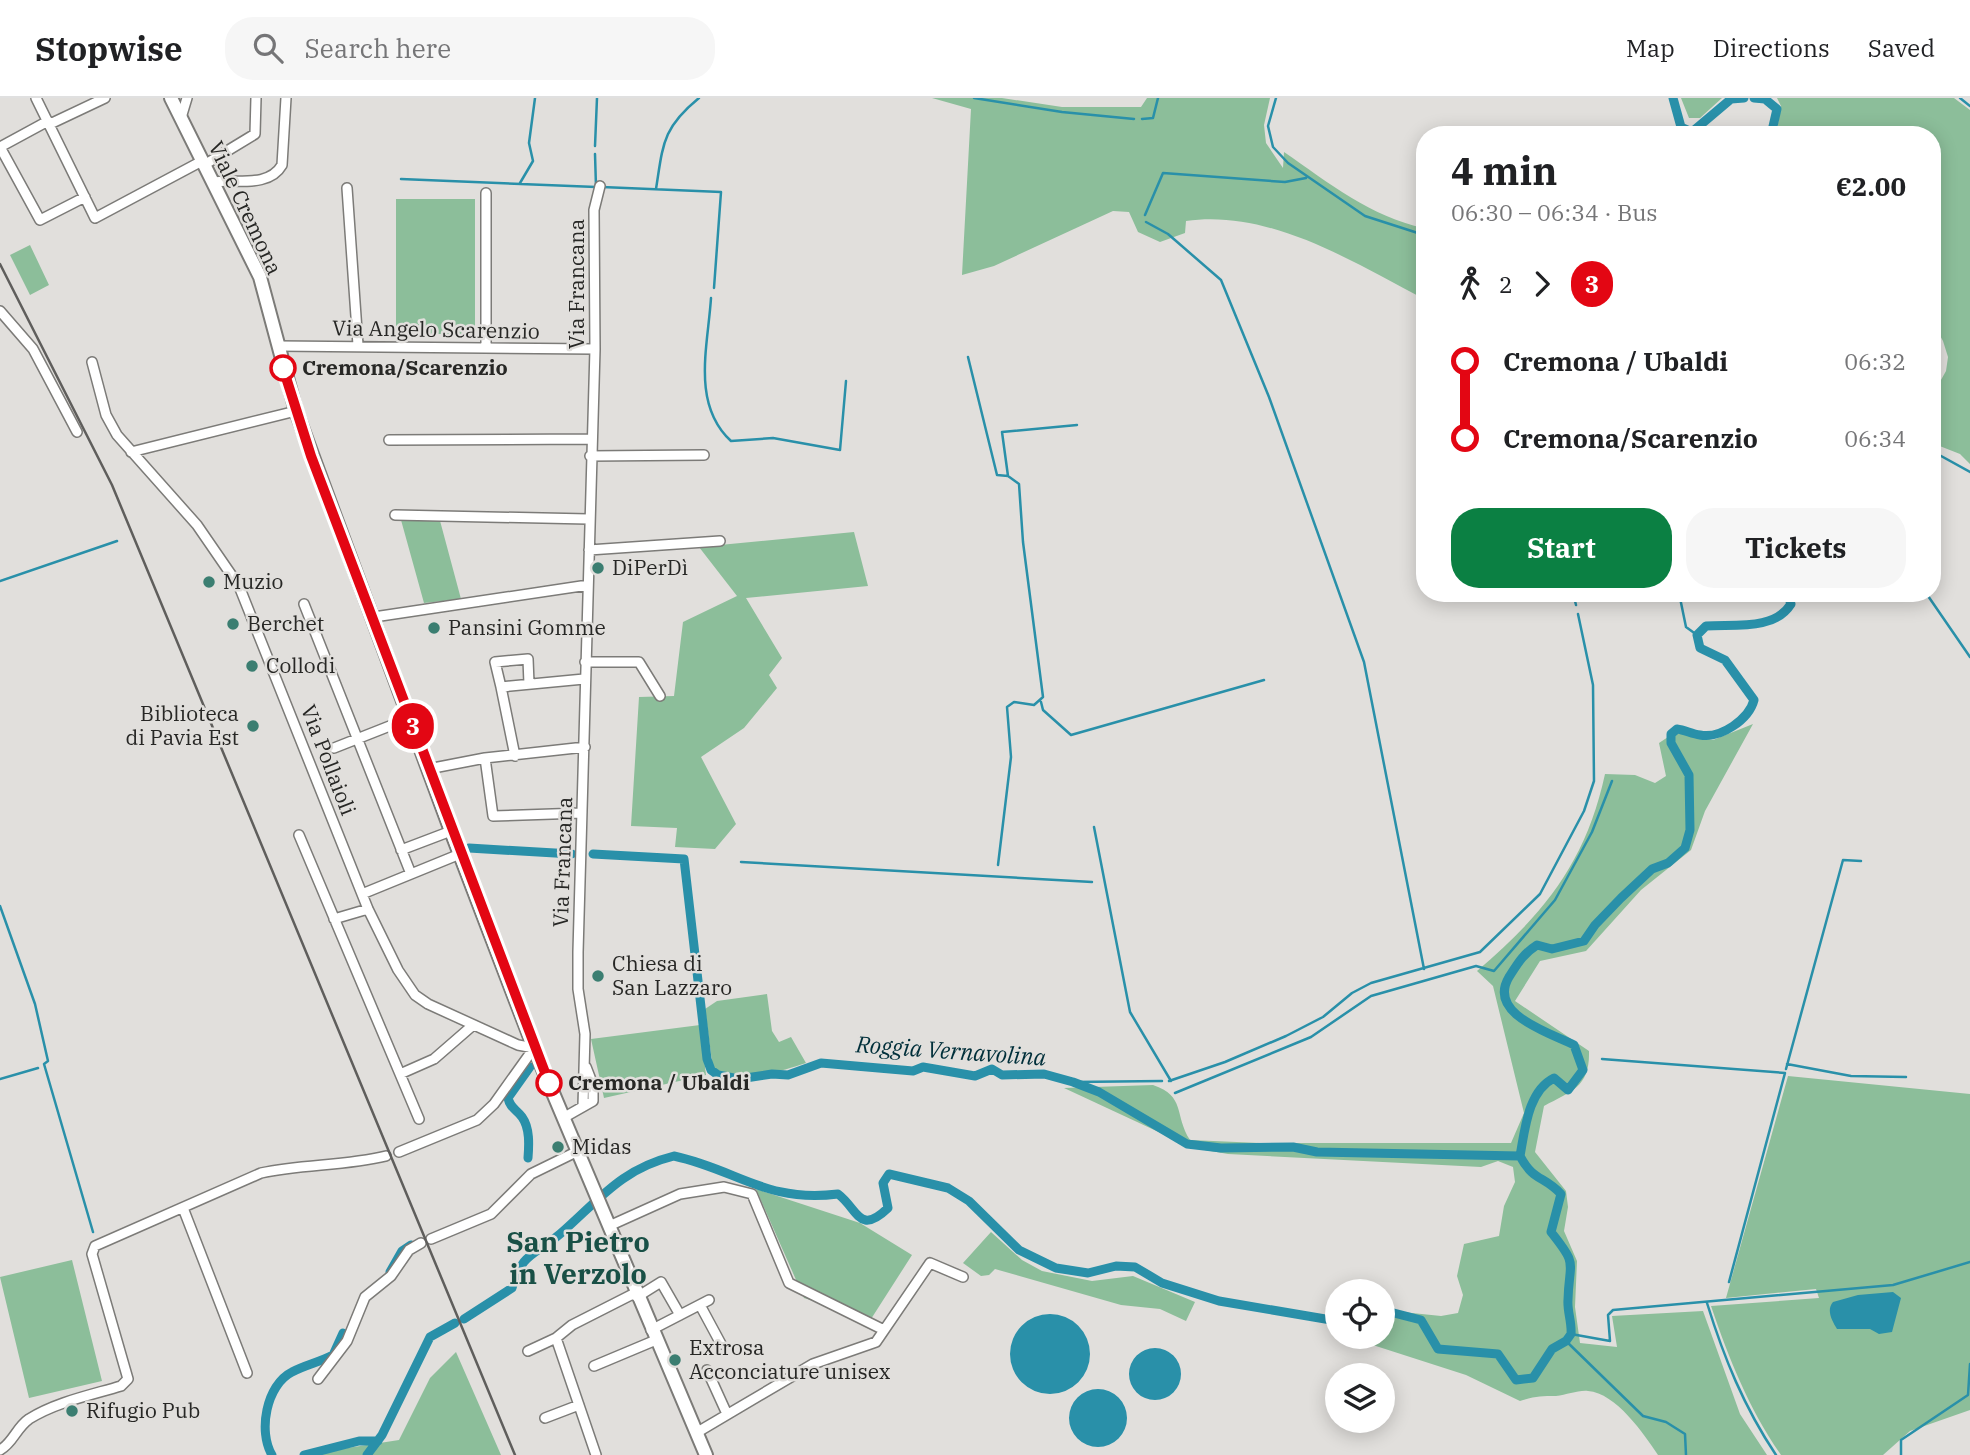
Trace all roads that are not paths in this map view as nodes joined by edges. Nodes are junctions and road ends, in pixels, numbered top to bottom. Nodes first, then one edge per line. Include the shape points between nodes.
1 (36, 98) edge
2 (105, 98) edge
3 (171, 98) edge
4 (187, 98) edge
5 (256, 98) edge
6 (286, 98) edge
7 (181, 118) junction
8 (49, 122) junction
9 (0, 147) edge
10 (203, 163) junction
11 (213, 181) junction
12 (600, 186) dead end
13 (347, 188) dead end
14 (486, 193) dead end
15 (85, 197) junction
16 (0, 311) edge
17 (358, 345) junction
18 (278, 346) junction
19 (486, 347) junction
20 (595, 349) junction
21 (92, 362) dead end
22 (296, 411) junction
23 (77, 432) dead end
24 (591, 439) junction
25 (389, 440) dead end
26 (131, 452) junction
27 (704, 454) dead end
28 (590, 456) junction
29 (395, 515) dead end
30 (587, 519) junction
31 (720, 541) dead end
32 (589, 550) junction
33 (588, 585) junction
34 (304, 604) dead end
35 (374, 617) junction
36 (585, 662) junction
37 (584, 679) junction
38 (529, 684) junction
39 (501, 687) junction
40 (660, 696) dead end
41 (410, 718) junction
42 (357, 740) junction
43 (585, 747) junction
44 (334, 748) dead end
45 (515, 756) junction
46 (485, 758) junction
47 (428, 769) junction
48 (582, 813) junction
49 (451, 831) junction
50 (299, 835) dead end
51 (401, 850) junction
52 (460, 854) junction
53 (411, 874) junction
54 (362, 894) junction
55 (368, 909) junction
56 (334, 919) junction
57 (472, 1026) junction
58 (534, 1048) junction
59 (585, 1062) junction
60 (400, 1074) junction
61 (583, 1106) junction
62 (563, 1118) junction
63 (419, 1119) dead end
64 (578, 1151) junction
65 (399, 1152) dead end
66 (386, 1156) dead end
67 (183, 1208) junction
68 (609, 1226) junction
69 (431, 1239) dead end
70 (421, 1243) dead end
71 (963, 1277) dead end
72 (636, 1295) junction
73 (709, 1300) dead end
74 (699, 1305) junction
75 (680, 1315) junction
76 (884, 1330) junction
77 (653, 1335) junction
78 (556, 1338) junction
79 (721, 1344) dead end
80 (527, 1351) dead end
81 (594, 1366) dead end
82 (707, 1370) dead end
83 (247, 1373) dead end
84 (318, 1379) dead end
85 (579, 1405) junction
86 (727, 1414) junction
87 (545, 1418) dead end
88 (696, 1433) junction
89 (0, 1450) edge
90 (596, 1455) edge
91 (706, 1455) edge

1 - 8 street
2 - 8 street
3 - 7 main road, Viale Cremona
4 - 7 street
5 - 10 street via 255,134
6 - 11 street via 278,171 260,180
7 - 10 main road, Viale Cremona
8 - 9 street
8 - 15 street
9 - 15 street via 40,220
10 - 11 main road, Viale Cremona
10 - 15 street via 95,218
11 - 18 main road, Viale Cremona via 260,277
12 - 20 street, Via Francana via 594,210
13 - 17 street
14 - 19 street
16 - 23 street via 33,349
17 - 18 street, Via Angelo Scarenzio
17 - 19 street, Via Angelo Scarenzio
18 - 22 main road, Viale Cremona
19 - 20 street, Via Angelo Scarenzio
20 - 24 street, Via Francana
21 - 26 street, Via Pollaioli via 106,415
22 - 26 street
22 - 35 main road, Viale Cremona
24 - 25 street
24 - 28 street, Via Francana
26 - 54 street, Via Pollaioli via 197,525 239,586
27 - 28 street
28 - 30 street, Via Francana
29 - 30 street
30 - 32 street, Via Francana
31 - 32 street
32 - 33 street, Via Francana
33 - 35 street
33 - 36 street, Via Francana
34 - 42 street
35 - 41 main road, Viale Cremona
36 - 37 street, Via Francana
36 - 40 street via 639,662
37 - 38 street
37 - 43 street, Via Francana
38 - 39 street
38 - 39 street via 528,659 495,662
39 - 45 street
41 - 42 street
41 - 47 main road, Viale Cremona
42 - 44 street
42 - 51 street
43 - 45 street
43 - 48 street, Via Francana
45 - 46 street
46 - 47 street
46 - 48 street via 494,816
47 - 49 main road, Viale Cremona
48 - 59 street, Via Francana via 578,989
49 - 51 street
49 - 52 main road, Viale Cremona
50 - 56 street
51 - 53 street
52 - 53 street
52 - 58 main road, Viale Cremona
53 - 54 street
54 - 55 street, Via Pollaioli
55 - 56 street
55 - 57 street, Via Pollaioli via 415,995
56 - 60 street
57 - 58 street, Via Pollaioli
57 - 60 street via 433,1059
58 - 62 main road, Viale Cremona
58 - 65 street via 477,1120
59 - 61 street, Via Francana
59 - 61 street, Via Francana via 593,1101
60 - 63 street
61 - 62 street, Via Francana
62 - 64 main road, Viale Cremona
64 - 68 main road, Viale Cremona
64 - 69 street via 531,1174 491,1214
66 - 67 street via 261,1173
67 - 83 street
67 - 89 street via 95,1246 92,1254 128,1379 121,1386 50,1408 28,1420
68 - 72 main road, Viale Cremona
68 - 76 street via 680,1194 724,1187 752,1195 789,1283
70 - 84 street via 365,1297 347,1341
71 - 76 street via 930,1264
72 - 75 street via 661,1282
72 - 77 main road, Viale Cremona
72 - 78 street via 572,1325
73 - 74 street
74 - 75 street
74 - 79 street
75 - 77 street
76 - 86 street via 876,1342 813,1364
77 - 81 street
77 - 88 main road, Viale Cremona
78 - 80 street
78 - 85 street
82 - 86 street
85 - 87 street
85 - 90 street
86 - 88 street
88 - 91 main road, Viale Cremona

